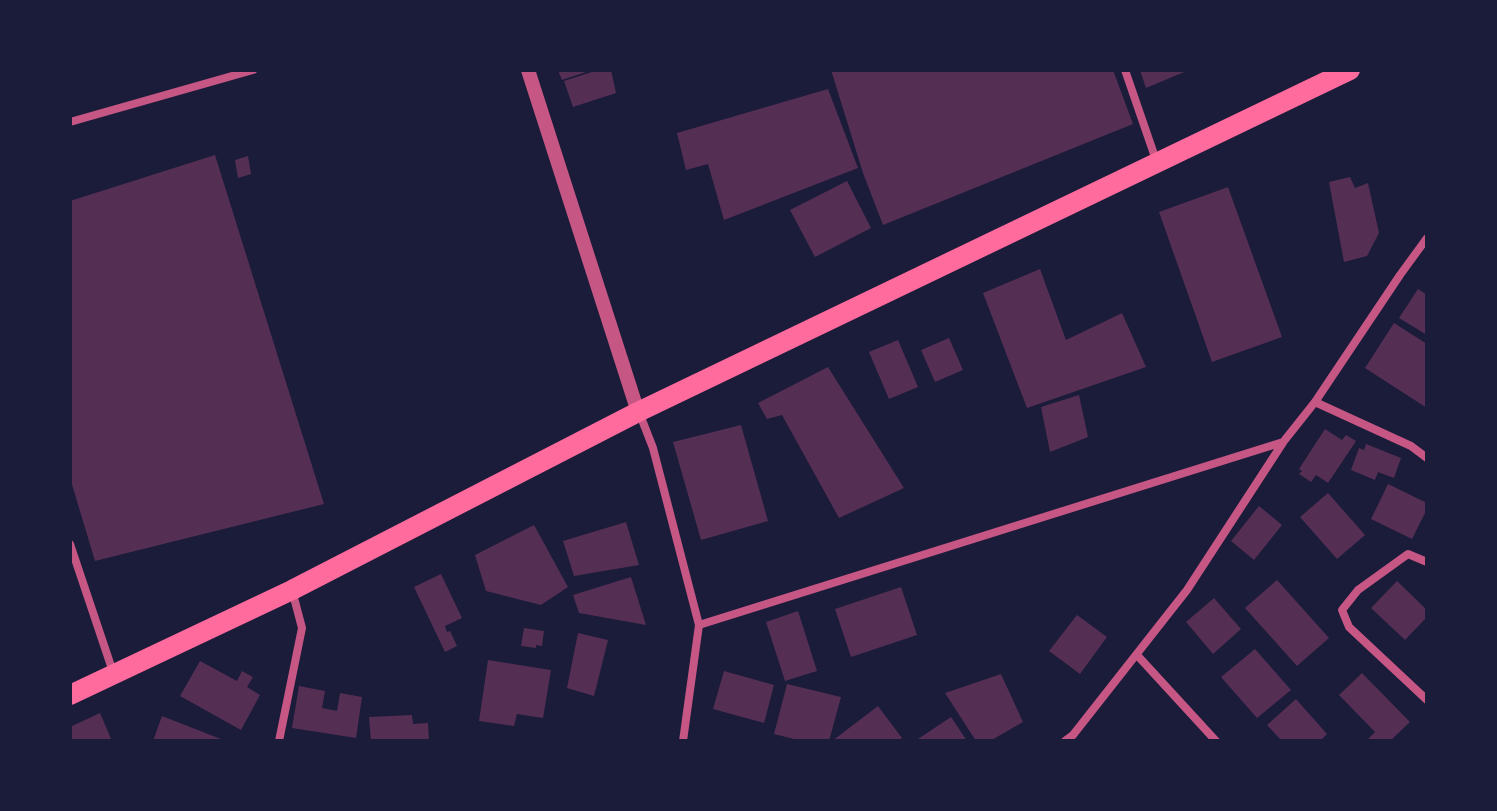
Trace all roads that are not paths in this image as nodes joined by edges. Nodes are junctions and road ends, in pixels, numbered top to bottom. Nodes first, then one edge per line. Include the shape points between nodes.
1 (253, 70) edge
2 (528, 70) edge
3 (1125, 70) edge
4 (1350, 70) edge
5 (70, 122) edge
6 (1157, 163) junction
7 (1427, 238) edge
8 (1315, 402) junction
9 (638, 412) junction
10 (1284, 441) junction
11 (1427, 458) edge
12 (70, 544) edge
13 (1427, 562) edge
14 (292, 590) junction
15 (699, 625) junction
16 (1137, 655) junction
17 (114, 675) junction
18 (70, 695) edge
19 (1427, 700) edge
20 (279, 741) edge
21 (683, 741) edge
22 (1065, 741) edge
23 (1216, 741) edge

1 - 5 street
2 - 9 street
3 - 6 street
4 - 6 main road
6 - 9 main road
7 - 8 street
8 - 10 street
8 - 11 street
9 - 14 main road
9 - 15 street via 653,448
10 - 15 street
10 - 16 street via 1187,590
12 - 17 street
13 - 19 street via 1408,554 1358,590 1342,610 1349,627
14 - 17 main road
14 - 20 street via 302,628
15 - 21 street
16 - 22 street
16 - 23 street
17 - 18 main road

